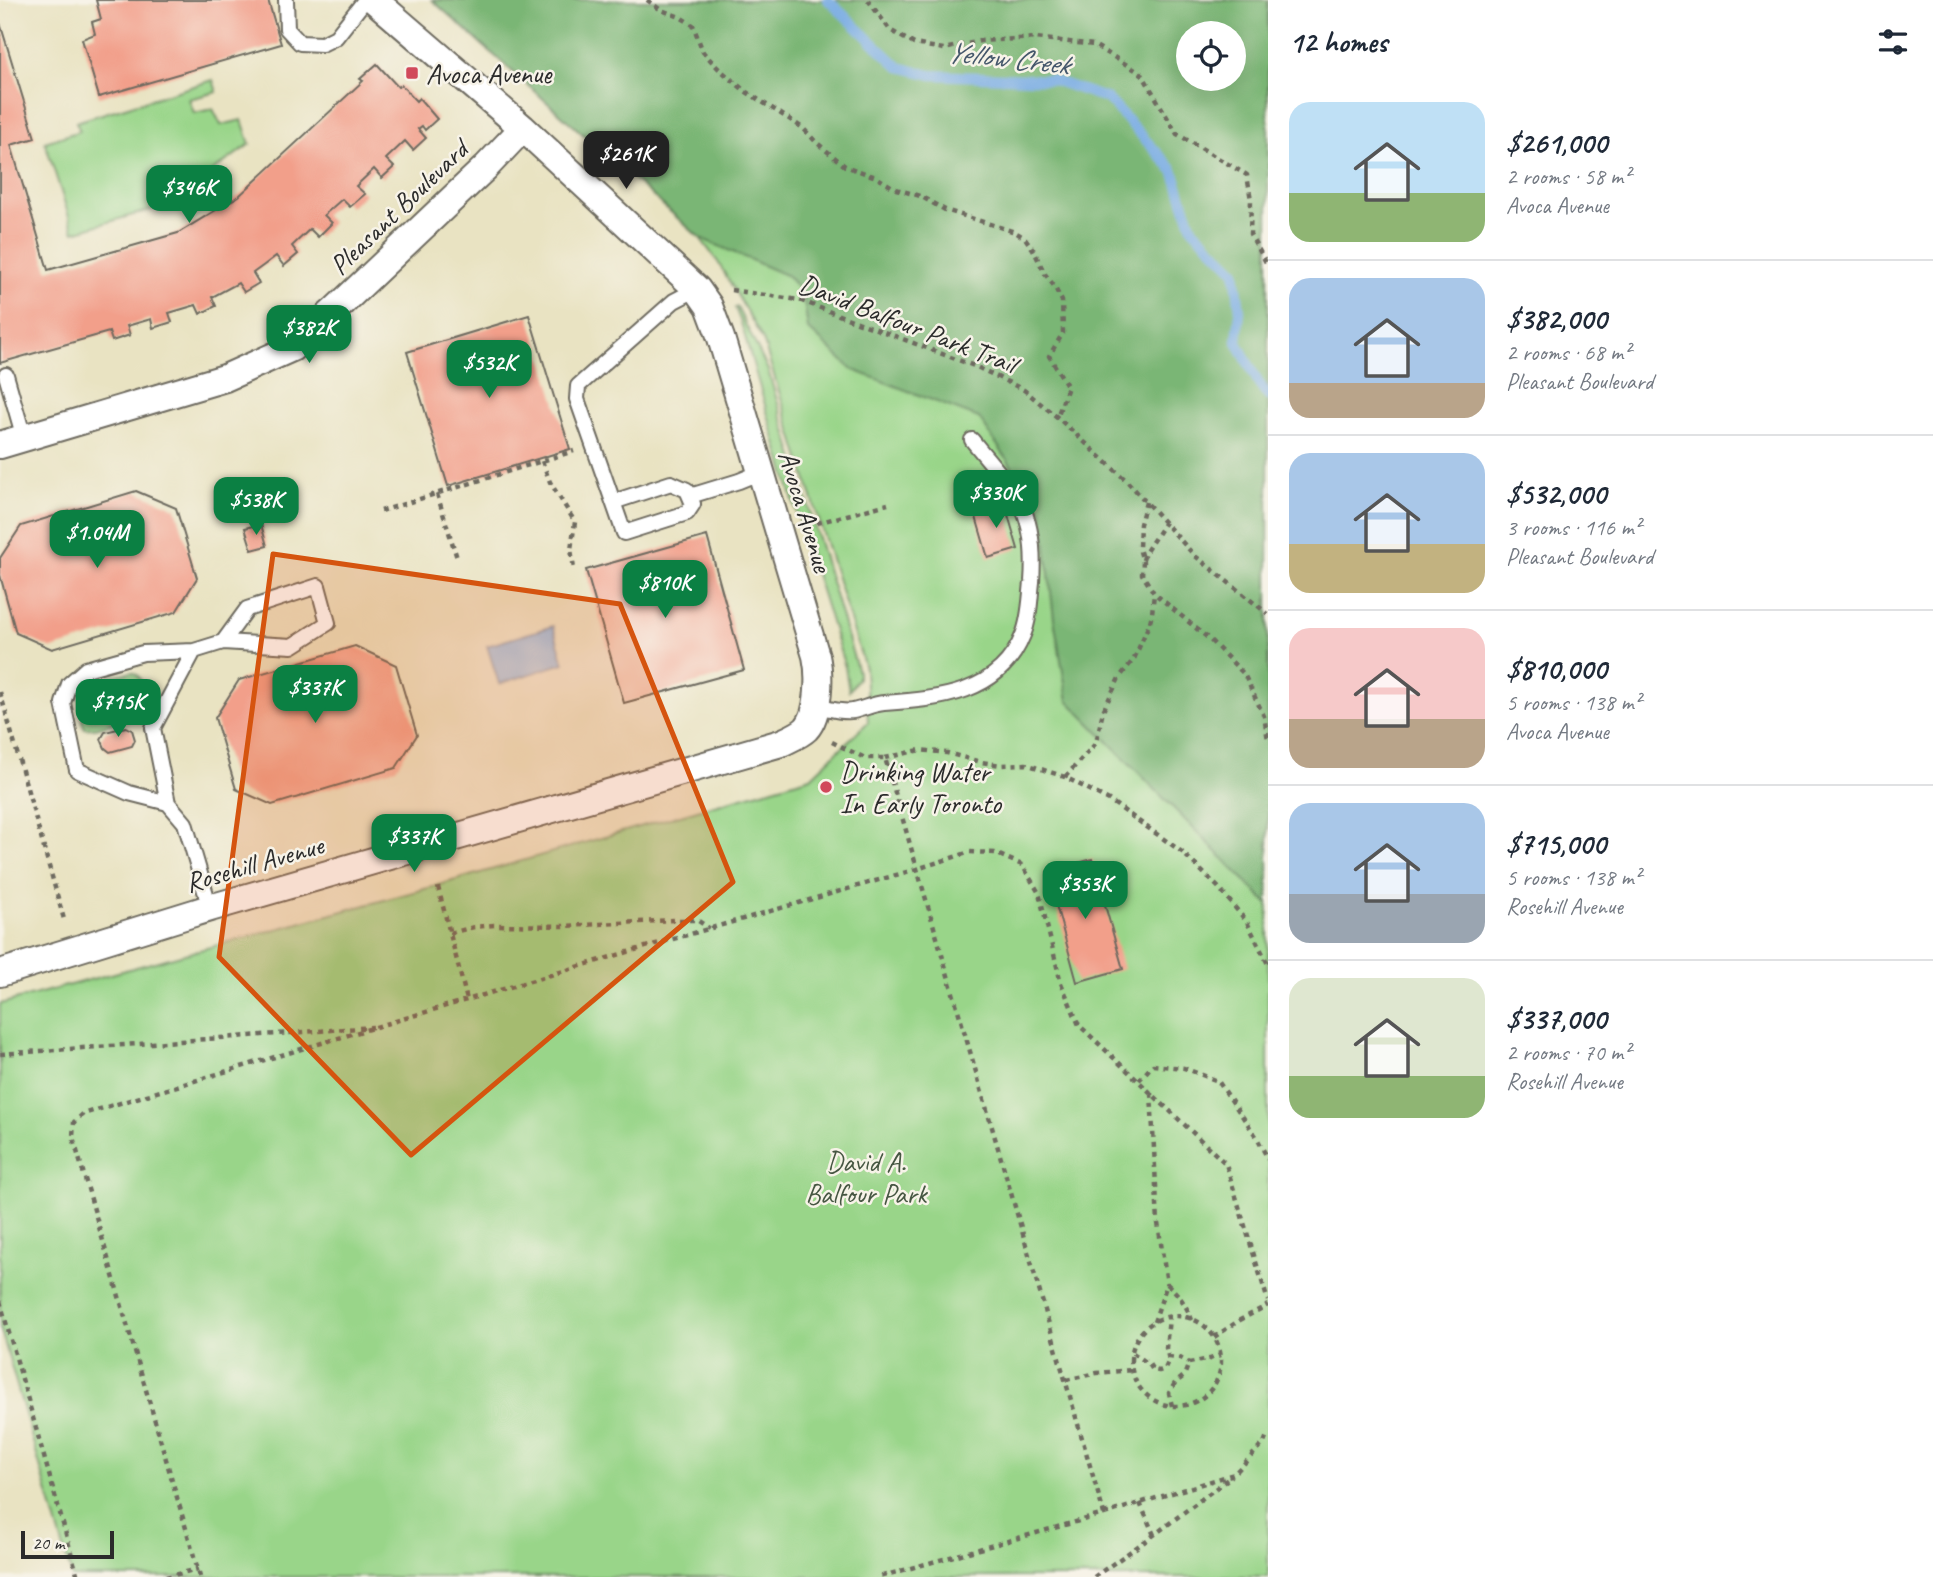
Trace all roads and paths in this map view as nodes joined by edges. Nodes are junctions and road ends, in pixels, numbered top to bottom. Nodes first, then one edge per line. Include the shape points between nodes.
1 (286, 0) edge
2 (365, 0) edge
3 (374, 0) edge
4 (647, 0) edge
5 (868, 0) edge
6 (523, 128) junction
7 (1268, 266) edge
8 (697, 289) junction
9 (6, 375) dead end
10 (1057, 417) junction
11 (972, 440) dead end
12 (12, 442) edge
13 (593, 446) junction
14 (542, 461) junction
15 (761, 472) junction
16 (437, 494) junction
17 (690, 496) junction
18 (613, 502) junction
19 (1146, 502) junction
20 (888, 504) dead end
21 (381, 511) dead end
22 (1165, 522) junction
23 (817, 523) dead end
24 (457, 558) dead end
25 (1143, 562) junction
26 (574, 569) dead end
27 (1154, 593) junction
28 (1268, 614) edge
29 (223, 642) junction
30 (194, 651) junction
31 (0, 691) edge
32 (811, 718) junction
33 (1268, 740) edge
34 (885, 758) junction
35 (1065, 777) junction
36 (168, 803) junction
37 (917, 869) junction
38 (438, 887) dead end
39 (210, 908) junction
40 (709, 928) junction
41 (450, 933) junction
42 (73, 950) junction
43 (1268, 964) edge
44 (0, 973) edge
45 (467, 1000) junction
46 (381, 1027) junction
47 (0, 1054) edge
48 (1139, 1080) junction
49 (1151, 1091) junction
50 (1268, 1159) edge
51 (1167, 1284) junction
52 (0, 1301) edge
53 (1268, 1303) edge
54 (1169, 1318) junction
55 (1192, 1320) junction
56 (1154, 1323) junction
57 (1214, 1337) junction
58 (1132, 1352) junction
59 (1220, 1355) junction
60 (1168, 1357) junction
61 (1189, 1363) junction
62 (1132, 1370) junction
63 (1066, 1380) junction
64 (1172, 1406) junction
65 (1268, 1433) edge
66 (1234, 1475) junction
67 (1140, 1503) junction
68 (1104, 1514) junction
69 (1154, 1535) junction
70 (198, 1569) junction
71 (78, 1577) edge
72 (166, 1577) edge
73 (201, 1577) edge
74 (879, 1577) edge
75 (1094, 1577) edge

1 - 2 lane via 287,29 300,43 322,44 336,37
3 - 6 street, Avoca Avenue
4 - 10 path via 693,25 703,52 718,68 803,128 845,166 1025,238 1062,301 1063,333 1049,356 1068,387
5 - 7 path via 890,30 914,44 944,49 980,41 1036,38 1094,45 1142,74 1177,134 1247,175 1250,234
6 - 8 street, Avoca Avenue
6 - 12 street, Pleasant Boulevard via 292,348 225,378
8 - 10 path, David Balfour Park Trail via 800,300 977,367 1024,390
8 - 13 lane via 674,301 579,386 577,399
8 - 15 street, Avoca Avenue via 716,321
9 - 12 lane
10 - 19 path, David Balfour Park Trail
11 - 32 lane via 1019,500 1032,537 1030,606 1024,635 1007,664 950,696 880,703
13 - 14 path
13 - 18 lane
14 - 16 path
14 - 26 path via 575,522
15 - 17 lane
15 - 32 street, Avoca Avenue via 819,670
16 - 21 path
16 - 24 path
17 - 18 lane via 671,483
17 - 18 lane via 693,504 687,513 624,533
19 - 22 path, David Balfour Park Trail
19 - 25 path via 1140,524
20 - 23 path
22 - 25 path
22 - 28 path, David Balfour Park Trail via 1194,555
25 - 27 path via 1142,574
27 - 33 path via 1244,674 1265,716
27 - 35 path via 1150,622 1103,711 1096,743
29 - 29 lane via 292,646 328,623 318,586 247,609
29 - 30 lane
30 - 36 lane via 153,728
30 - 36 lane via 143,653 86,670 69,684 63,703 77,770 129,793
31 - 42 path
32 - 34 path via 865,758
32 - 39 street, Rosehill Avenue via 781,743
34 - 35 path via 920,750 1001,765 1026,764
34 - 37 path
35 - 43 path via 1109,800 1182,852 1247,922
36 - 39 lane via 185,823
37 - 40 path
37 - 48 path via 970,852 995,853 1022,865 1039,893 1061,983 1079,1026
37 - 63 path
38 - 41 path
39 - 42 street, Rosehill Avenue
40 - 41 path via 697,920 675,920 494,925
40 - 45 path
41 - 45 path
42 - 44 street, Rosehill Avenue
45 - 46 path
46 - 47 path
46 - 70 path via 83,1114 74,1122 73,1137
48 - 49 path
48 - 50 path via 1153,1065 1184,1068 1218,1081
49 - 51 path via 1158,1223
49 - 53 path via 1226,1164
51 - 55 path via 1177,1292
51 - 56 path
52 - 71 path
53 - 57 path
54 - 55 path
54 - 56 path
54 - 60 path
55 - 57 path
56 - 58 path via 1138,1338
57 - 59 path
58 - 60 path via 1159,1371 1165,1369
58 - 62 path
59 - 61 path
59 - 64 path via 1219,1374 1212,1388 1202,1398
60 - 61 path
61 - 64 path via 1170,1393
62 - 63 path
62 - 64 path via 1145,1394
63 - 68 path
65 - 66 path via 1265,1443
66 - 67 path
66 - 69 path
67 - 68 path
67 - 69 path
68 - 74 path
69 - 75 path
70 - 72 path
70 - 73 path

